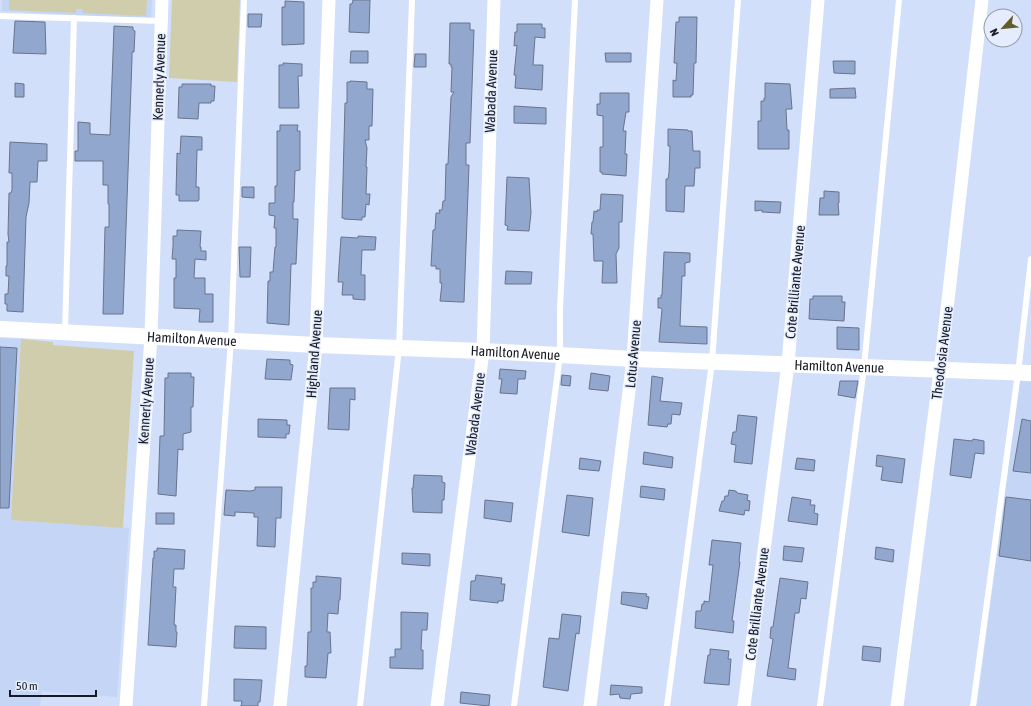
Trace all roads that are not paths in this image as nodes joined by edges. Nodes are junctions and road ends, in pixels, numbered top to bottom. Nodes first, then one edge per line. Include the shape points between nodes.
1 (162, 0) edge
2 (244, 0) edge
3 (329, 0) edge
4 (412, 0) edge
5 (494, 0) edge
6 (575, 0) edge
7 (657, 0) edge
8 (738, 0) edge
9 (818, 0) edge
10 (899, 0) edge
11 (982, 0) edge
12 (0, 16) edge
13 (74, 18) junction
14 (161, 21) junction
15 (1031, 259) edge
16 (0, 329) edge
17 (65, 332) junction
18 (150, 336) junction
19 (231, 340) junction
20 (316, 345) junction
21 (399, 348) junction
22 (483, 351) junction
23 (560, 355) junction
24 (633, 359) junction
25 (712, 362) junction
26 (788, 364) junction
27 (864, 368) junction
28 (940, 371) junction
29 (1024, 373) edge
30 (126, 706) edge
31 (204, 706) edge
32 (280, 706) edge
33 (360, 706) edge
34 (437, 706) edge
35 (514, 706) edge
36 (590, 706) edge
37 (667, 706) edge
38 (744, 706) edge
39 (820, 706) edge
40 (897, 706) edge
41 (973, 706) edge

1 - 14 street, Kennerly Avenue
2 - 19 lane
3 - 20 street, Highland Avenue
4 - 21 lane
5 - 22 street, Wabada Avenue
6 - 23 lane
7 - 24 street, Lotus Avenue
8 - 25 lane
9 - 26 street, Cote Brilliante Avenue
10 - 27 lane
11 - 28 street, Theodosia Avenue
12 - 13 lane
13 - 14 lane
13 - 17 lane
14 - 18 street, Kennerly Avenue
15 - 29 lane
16 - 17 street, Hamilton Avenue
17 - 18 street, Hamilton Avenue
18 - 19 street, Hamilton Avenue
18 - 30 street, Kennerly Avenue
19 - 20 street, Hamilton Avenue
19 - 31 lane
20 - 21 street, Hamilton Avenue
20 - 32 street, Highland Avenue
21 - 22 street, Hamilton Avenue
21 - 33 lane
22 - 23 street, Hamilton Avenue
22 - 34 street, Wabada Avenue
23 - 24 street, Hamilton Avenue
23 - 35 lane
24 - 25 street, Hamilton Avenue
24 - 36 street, Lotus Avenue
25 - 26 street, Hamilton Avenue
25 - 37 lane
26 - 27 street, Hamilton Avenue
26 - 38 street, Cote Brilliante Avenue
27 - 28 street, Hamilton Avenue
27 - 39 lane
28 - 29 street, Hamilton Avenue
28 - 40 street, Theodosia Avenue
29 - 41 lane

